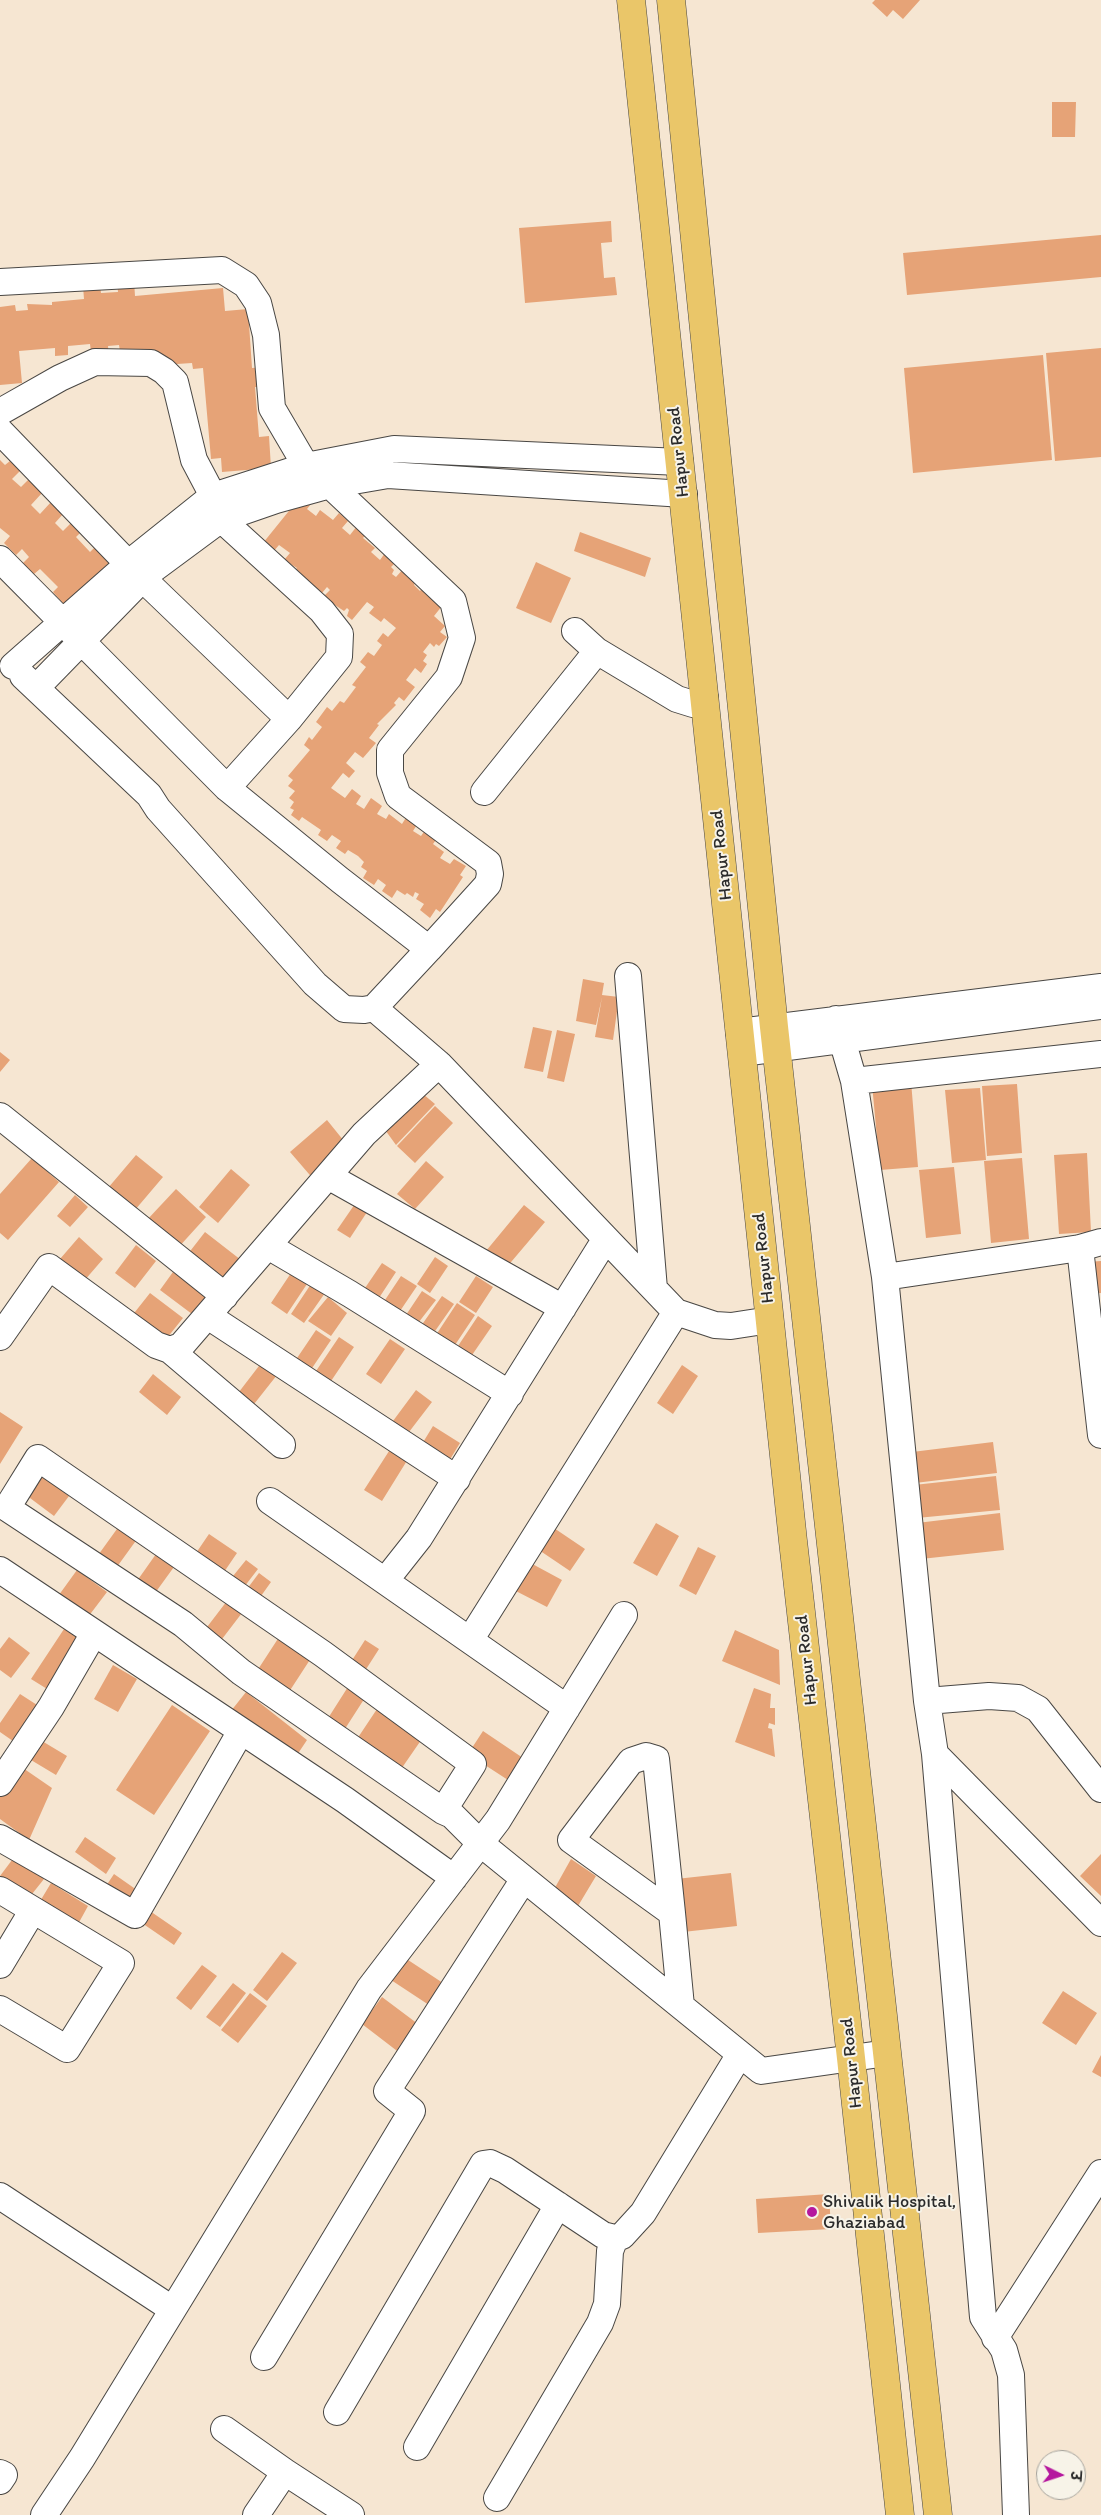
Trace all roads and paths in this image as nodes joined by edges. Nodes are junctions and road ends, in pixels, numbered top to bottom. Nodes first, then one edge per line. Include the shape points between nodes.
1 (631, 0) edge
2 (670, 0) edge
3 (0, 282) edge
4 (0, 412) edge
5 (0, 431) edge
6 (542, 456) junction
7 (680, 462) junction
8 (306, 466) junction
9 (330, 485) junction
10 (540, 485) junction
11 (684, 494) junction
12 (217, 507) junction
13 (0, 559) edge
14 (136, 571) junction
15 (62, 622) junction
16 (575, 631) dead end
17 (81, 640) junction
18 (598, 651) junction
19 (6, 660) edge
20 (36, 688) junction
21 (705, 698) junction
22 (289, 719) junction
23 (228, 788) junction
24 (484, 792) dead end
25 (429, 949) junction
26 (628, 976) dead end
27 (1101, 987) edge
28 (1101, 1006) edge
29 (374, 1008) junction
30 (839, 1030) junction
31 (775, 1038) junction
32 (740, 1042) junction
33 (1101, 1054) edge
34 (439, 1064) junction
35 (854, 1081) junction
36 (0, 1116) edge
37 (328, 1176) junction
38 (605, 1240) junction
39 (1091, 1245) edge
40 (268, 1246) junction
41 (885, 1277) junction
42 (654, 1289) junction
43 (225, 1296) junction
44 (563, 1308) junction
45 (676, 1312) junction
46 (208, 1316) junction
47 (770, 1320) junction
48 (0, 1337) edge
49 (170, 1350) junction
50 (510, 1394) junction
51 (1101, 1436) edge
52 (282, 1445) dead end
53 (457, 1479) junction
54 (270, 1501) dead end
55 (0, 1570) edge
56 (386, 1581) junction
57 (624, 1615) dead end
58 (94, 1633) junction
59 (470, 1640) junction
60 (927, 1701) junction
61 (567, 1708) junction
62 (241, 1730) junction
63 (935, 1754) junction
64 (0, 1783) edge
65 (1101, 1789) edge
66 (443, 1811) junction
67 (0, 1838) edge
68 (480, 1844) junction
69 (454, 1878) junction
70 (524, 1879) junction
71 (0, 1890) edge
72 (34, 1910) junction
73 (672, 1913) junction
74 (1101, 1923) edge
75 (0, 1965) edge
76 (681, 2006) junction
77 (0, 2009) edge
78 (887, 2053) junction
79 (740, 2054) junction
80 (852, 2058) junction
81 (1101, 2173) edge
82 (0, 2196) edge
83 (558, 2205) junction
84 (614, 2238) junction
85 (172, 2309) junction
86 (996, 2338) junction
87 (264, 2357) dead end
88 (337, 2412) dead end
89 (224, 2429) dead end
90 (417, 2447) dead end
91 (285, 2472) junction
92 (0, 2473) edge
93 (0, 2481) edge
94 (497, 2498) dead end
95 (44, 2515) edge
96 (256, 2515) edge
97 (351, 2515) edge
98 (900, 2515) edge
99 (938, 2515) edge
100 (1016, 2515) edge

1 - 7 main road, Hapur Road
2 - 31 main road, Hapur Road
3 - 8 street via 222,270 246,284 258,303 266,335 272,408
4 - 12 street via 95,362 151,363 175,382 194,460
5 - 14 street
6 - 7 street
6 - 8 street via 394,449
6 - 10 street
7 - 11 main road, Hapur Road
8 - 9 street
8 - 12 street
9 - 10 street via 388,475
9 - 12 street via 276,500
9 - 25 street via 453,601 462,638 449,677 390,750 390,773 398,796 488,863 488,884
10 - 11 street
11 - 21 main road, Hapur Road
12 - 14 street
12 - 22 street via 322,611 340,634 339,657
13 - 15 street
14 - 15 street
14 - 17 street
14 - 22 street
15 - 17 street
15 - 19 street
16 - 18 street
17 - 20 street
17 - 23 street
18 - 21 street via 677,699 693,704
18 - 24 street
19 - 20 street
20 - 29 street via 148,795 315,984 344,1009
21 - 32 main road, Hapur Road
22 - 23 street
23 - 25 street
25 - 29 street
26 - 42 street
27 - 30 street
28 - 30 street
29 - 34 street
30 - 31 street
30 - 35 street
31 - 32 street
31 - 78 main road, Hapur Road
32 - 47 main road, Hapur Road
33 - 35 street
34 - 37 street via 364,1134
34 - 38 street
35 - 41 street
36 - 43 street
37 - 40 street
37 - 44 street
38 - 42 street
38 - 44 street
39 - 41 street
39 - 51 street
40 - 43 street
40 - 50 street
41 - 60 street
42 - 45 street
43 - 46 street
44 - 50 street
45 - 47 street via 716,1325
45 - 59 street
46 - 49 street via 181,1346
46 - 53 street
47 - 80 main road, Hapur Road
48 - 49 street via 49,1267 156,1345
49 - 52 street
50 - 53 street
53 - 56 street via 419,1538
54 - 56 street
55 - 58 street
56 - 59 street
57 - 61 street
58 - 62 street
58 - 64 street via 52,1707
59 - 61 street
60 - 63 street
60 - 65 street via 989,1696 1018,1698 1038,1709
61 - 68 street
62 - 67 street via 135,1915
62 - 69 street
63 - 74 street
63 - 86 street via 983,2317
66 - 66 street via 473,1764 323,1654 38,1458 7,1508 183,1624 240,1672
66 - 68 street via 452,1815
68 - 69 street
68 - 70 street
69 - 85 street via 370,1989
70 - 76 street
70 - 87 street via 387,2091 412,2111
71 - 72 street
72 - 75 street
72 - 77 street via 121,1963 67,2049
73 - 73 street via 571,1840 631,1761 646,1756 656,1759
73 - 76 street
76 - 79 street
78 - 80 street
78 - 99 main road, Hapur Road
79 - 80 street via 761,2071
79 - 84 street via 643,2213 628,2231
80 - 98 main road, Hapur Road
81 - 86 street
82 - 85 street
83 - 84 street via 603,2235
83 - 88 street via 505,2170 483,2164
83 - 90 street
84 - 94 street via 610,2251 607,2304 600,2323
85 - 95 street
86 - 100 street via 1008,2360 1011,2375
89 - 91 street
91 - 96 street
91 - 97 street
92 - 93 street via 4,2476

